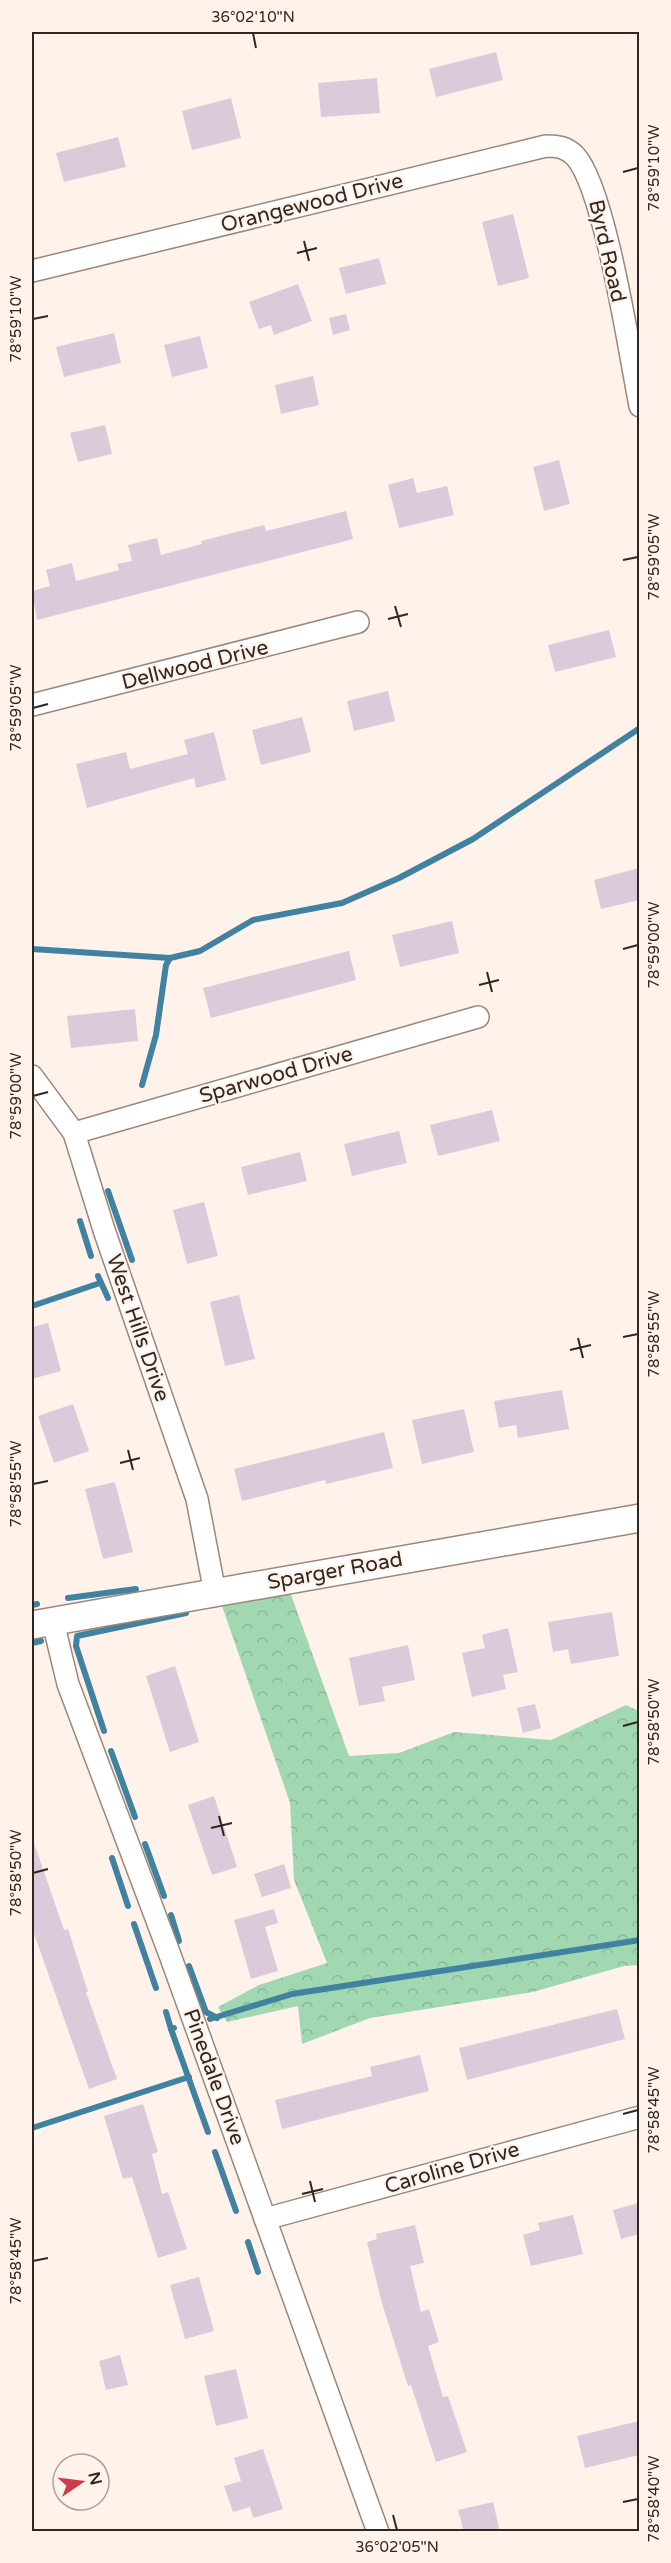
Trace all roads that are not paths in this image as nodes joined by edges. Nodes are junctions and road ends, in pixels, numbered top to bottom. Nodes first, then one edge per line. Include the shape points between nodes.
1 (584, 168) joint
2 (32, 271) edge
3 (639, 406) edge
4 (358, 622) dead end
5 (32, 705) edge
6 (478, 1017) dead end
7 (32, 1076) edge
8 (74, 1133) junction
9 (639, 1518) edge
10 (215, 1593) junction
11 (42, 1623) edge
12 (639, 2117) edge
13 (265, 2219) junction
14 (378, 2532) edge

1 - 2 street, Orangewood Drive via 568,149 546,146
1 - 3 street, Byrd Road via 605,236
4 - 5 street, Dellwood Drive
6 - 8 street, Sparwood Drive
7 - 8 street, West Hills Drive
8 - 10 street, West Hills Drive via 197,1499
9 - 10 street, Sparger Road
10 - 11 street, Sparger Road
11 - 13 street, Pinedale Drive
12 - 13 street, Caroline Drive
13 - 14 street, Pinedale Drive

